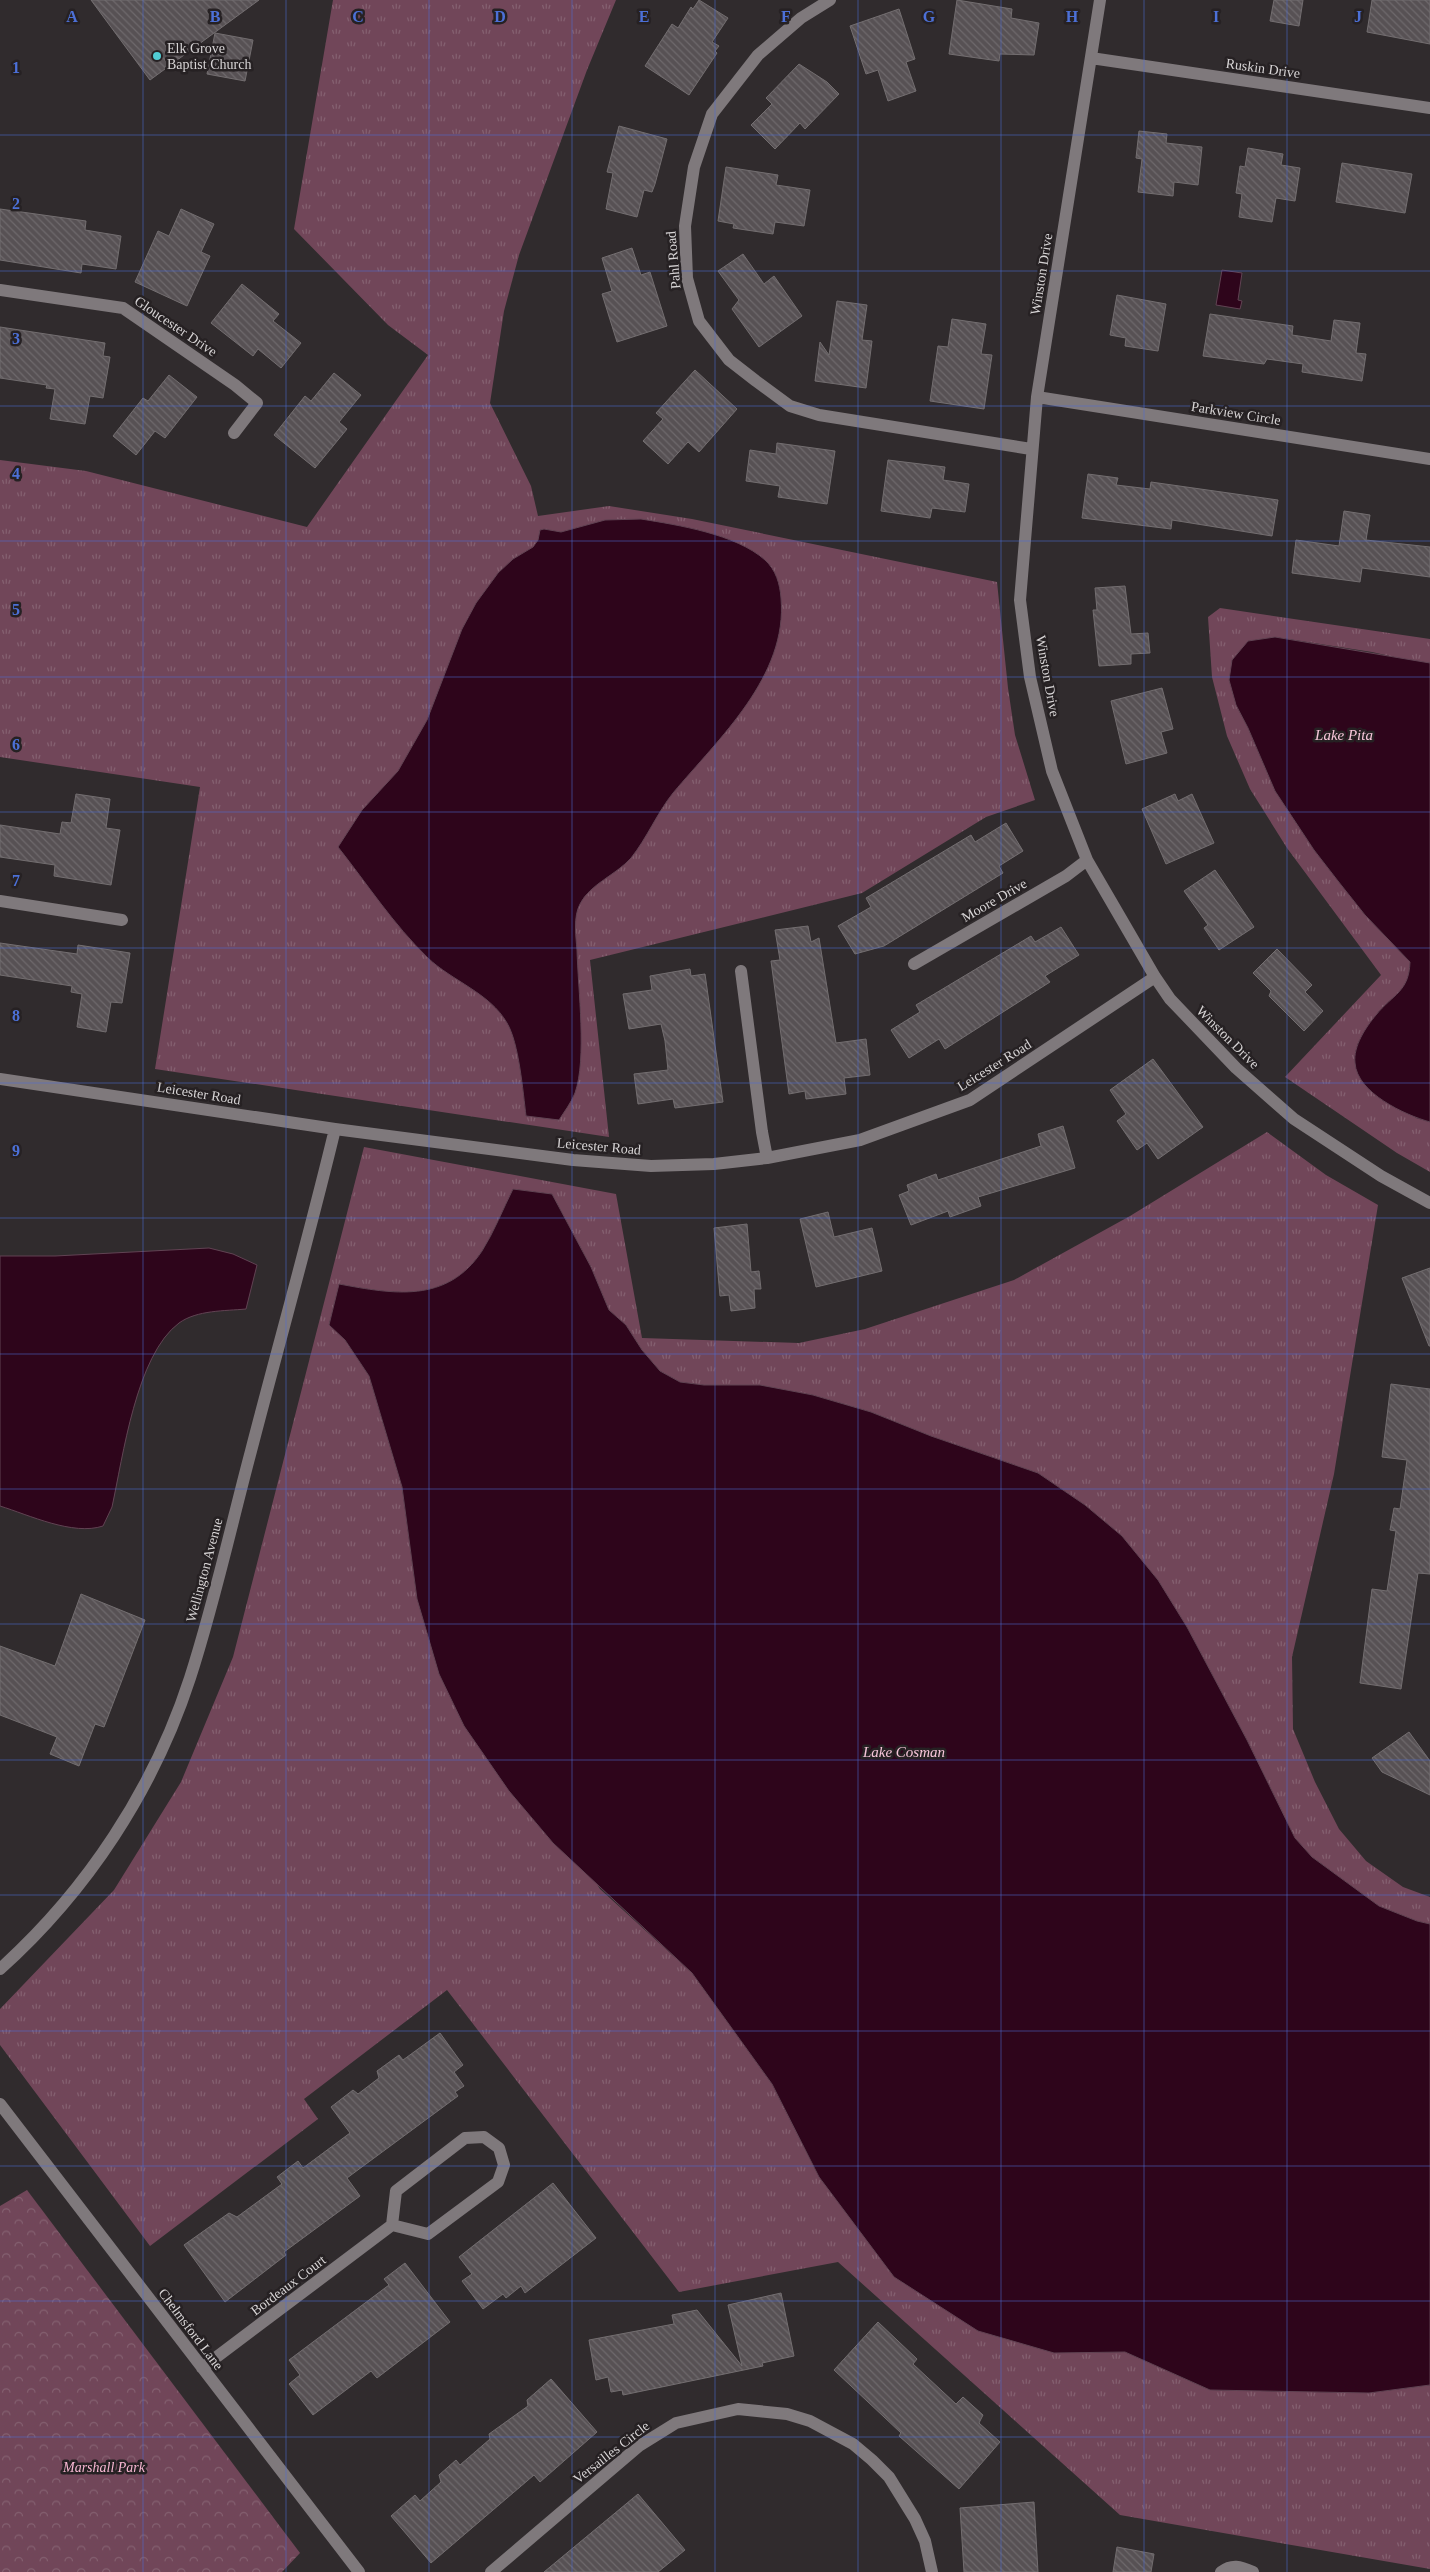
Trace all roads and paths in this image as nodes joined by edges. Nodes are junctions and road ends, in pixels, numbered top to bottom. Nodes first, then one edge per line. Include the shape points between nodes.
1 (830, 0) edge
2 (1100, 0) edge
3 (1091, 58) junction
4 (1430, 108) edge
5 (0, 290) edge
6 (1037, 396) junction
7 (234, 433) dead end
8 (1031, 448) junction
9 (1430, 459) edge
10 (1087, 860) junction
11 (0, 901) edge
12 (122, 920) dead end
13 (914, 964) dead end
14 (741, 971) dead end
15 (1155, 977) junction
16 (0, 1078) edge
17 (335, 1129) junction
18 (767, 1158) junction
19 (1430, 1203) edge
20 (0, 1969) edge
21 (0, 2104) edge
22 (392, 2225) junction
23 (202, 2368) junction
24 (359, 2572) edge
25 (491, 2572) edge
26 (932, 2572) edge
27 (1221, 2572) edge
28 (1253, 2572) edge

1 - 8 street, Pahl Road via 801,18 758,54 712,114 694,166 685,226 687,278 699,321 729,360 790,406 819,416
2 - 3 street, Winston Drive
3 - 4 street, Ruskin Drive
3 - 6 street, Winston Drive
5 - 7 street, Gloucester Drive via 123,308 257,403
6 - 8 street, Winston Drive
6 - 9 street, Parkview Circle
8 - 10 street, Winston Drive via 1020,600 1030,677 1052,771
10 - 13 street, Moore Drive via 1066,876
10 - 15 street, Winston Drive
11 - 12 street
14 - 18 street
15 - 18 street, Leicester Road via 970,1100 860,1140
15 - 19 street, Winston Drive via 1170,999 1236,1068 1294,1119 1381,1176
16 - 17 street, Leicester Road
17 - 18 street, Leicester Road via 573,1160 651,1166
17 - 20 street, Wellington Avenue via 190,1679 156,1762 108,1846 32,1939
21 - 23 street, Chelmsford Lane
22 - 22 street via 428,2234 498,2182 504,2165 499,2148 484,2137 466,2138 396,2191
22 - 23 street, Bordeaux Court
23 - 24 street, Chelmsford Lane
25 - 26 street, Versailles Circle via 639,2446 676,2423 738,2409 770,2411 810,2421 853,2444 889,2477 915,2518
27 - 28 street via 1229,2566

